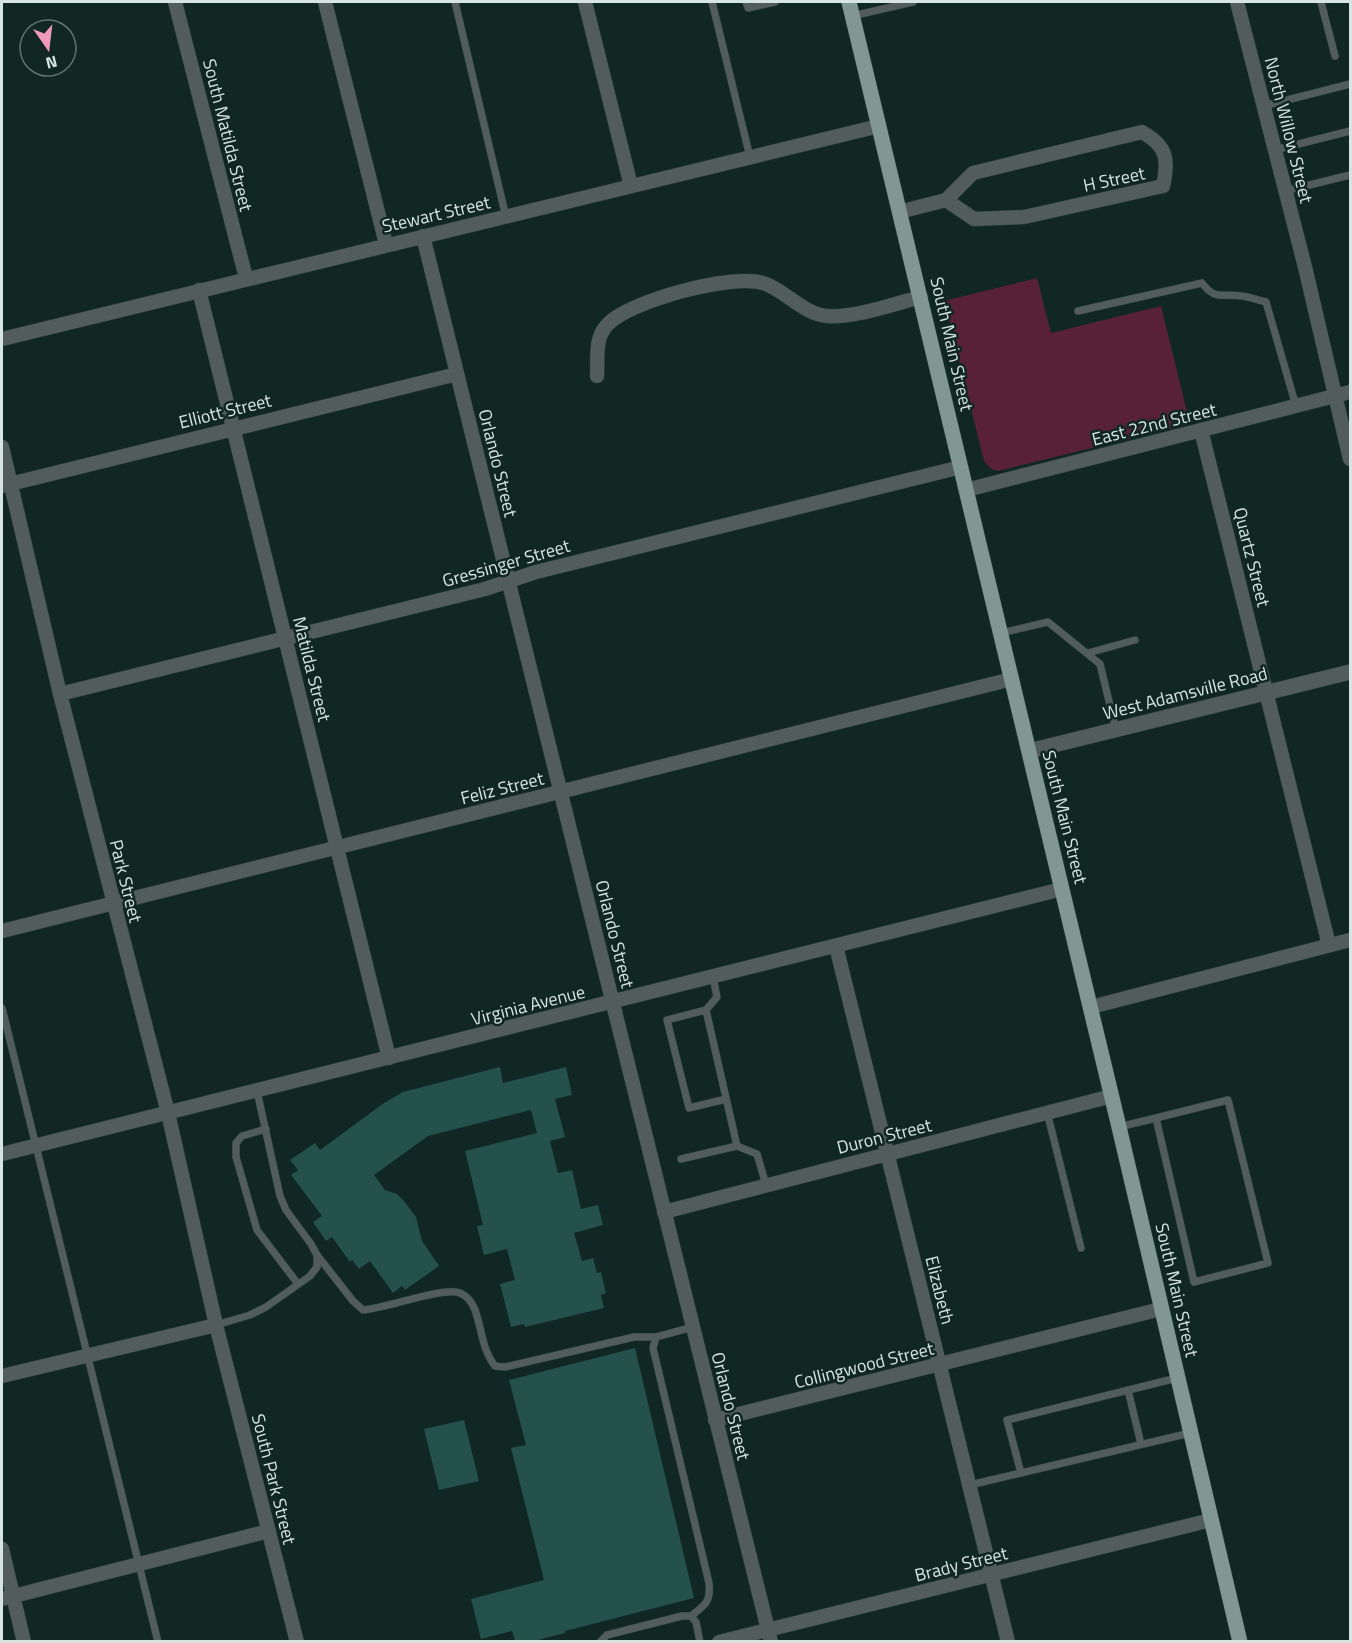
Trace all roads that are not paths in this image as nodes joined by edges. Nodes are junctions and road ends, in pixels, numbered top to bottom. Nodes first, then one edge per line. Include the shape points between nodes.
1 (175, 2) edge
2 (325, 2) edge
3 (455, 2) edge
4 (585, 2) edge
5 (712, 2) edge
6 (746, 2) edge
7 (775, 2) edge
8 (912, 2) edge
9 (1237, 2) edge
10 (1321, 2) edge
11 (851, 9) edge
12 (1335, 56) dead end
13 (1350, 84) edge
14 (1264, 106) junction
15 (879, 126) junction
16 (1350, 131) edge
17 (1275, 150) junction
18 (750, 157) junction
19 (1350, 175) edge
20 (631, 186) junction
21 (1286, 191) junction
22 (946, 200) junction
23 (899, 212) junction
24 (506, 217) junction
25 (423, 236) junction
26 (386, 244) junction
27 (246, 278) junction
28 (199, 290) junction
29 (921, 297) junction
30 (1078, 311) dead end
31 (2, 339) edge
32 (457, 374) junction
33 (597, 376) dead end
34 (1350, 392) edge
35 (1335, 396) junction
36 (1296, 406) junction
37 (233, 428) junction
38 (1202, 430) junction
39 (2, 447) edge
40 (1350, 459) edge
41 (961, 467) junction
42 (6, 484) edge
43 (966, 490) junction
44 (508, 581) junction
45 (1001, 633) junction
46 (286, 639) junction
47 (1135, 640) dead end
48 (1088, 653) junction
49 (1350, 672) edge
50 (1012, 679) junction
51 (1267, 693) junction
52 (60, 694) junction
53 (1116, 730) junction
54 (1029, 751) junction
55 (561, 792) junction
56 (338, 847) junction
57 (1062, 889) junction
58 (112, 903) junction
59 (2, 931) edge
60 (1350, 940) edge
61 (1329, 945) junction
62 (836, 946) junction
63 (713, 977) junction
64 (613, 1002) junction
65 (1091, 1007) junction
66 (2, 1008) edge
67 (706, 1010) junction
68 (390, 1058) junction
69 (257, 1090) junction
70 (1112, 1095) junction
71 (726, 1099) junction
72 (1047, 1112) junction
73 (168, 1113) junction
74 (1156, 1118) junction
75 (1119, 1127) junction
76 (266, 1129) junction
77 (37, 1145) junction
78 (737, 1146) junction
79 (2, 1154) edge
80 (888, 1154) junction
81 (681, 1160) dead end
82 (766, 1185) junction
83 (664, 1212) junction
84 (1081, 1248) dead end
85 (317, 1255) junction
86 (297, 1284) junction
87 (1161, 1309) junction
88 (216, 1325) junction
89 (693, 1327) junction
90 (656, 1337) junction
91 (88, 1355) junction
92 (940, 1364) junction
93 (2, 1376) edge
94 (1177, 1378) junction
95 (1128, 1390) junction
96 (715, 1420) junction
97 (1190, 1433) junction
98 (1141, 1444) junction
99 (1021, 1473) junction
100 (970, 1485) junction
101 (1211, 1520) junction
102 (269, 1532) junction
103 (2, 1549) edge
104 (139, 1565) junction
105 (992, 1575) junction
106 (7, 1598) edge
107 (691, 1616) junction
108 (770, 1636) edge
109 (24, 1641) edge
110 (158, 1641) edge
111 (297, 1641) edge
112 (600, 1641) edge
113 (700, 1641) edge
114 (719, 1641) edge
115 (1008, 1641) edge
116 (1240, 1641) edge

1 - 27 street, South Matilda Street
2 - 26 street
3 - 24 lane
4 - 20 street
5 - 18 lane
6 - 7 lane via 748,8
8 - 11 lane
9 - 14 street, North Willow Street
10 - 12 lane
11 - 15 main road, South Main Street
13 - 14 lane
14 - 17 street, North Willow Street
15 - 18 street, Stewart Street
15 - 23 main road, South Main Street
16 - 17 lane
17 - 21 street, North Willow Street
18 - 20 street, Stewart Street
19 - 21 lane
20 - 24 street, Stewart Street
21 - 35 street, North Willow Street
22 - 22 street, H Street via 974,219 1024,217 1163,186 1167,167 1158,141 1142,132 973,173
22 - 23 street
23 - 29 main road, South Main Street
24 - 25 street, Stewart Street
25 - 26 street, Stewart Street
25 - 32 street, Orlando Street
26 - 27 street, Stewart Street
27 - 28 street, Stewart Street
28 - 31 street, Stewart Street
28 - 37 street, Matilda Street
29 - 33 street via 842,317 824,316 764,283 746,279 726,281 646,302 607,325 598,341
29 - 41 main road, South Main Street
30 - 36 lane via 1202,283 1209,292 1222,296 1266,302
32 - 37 street, Elliott Street
32 - 44 street, Orlando Street
34 - 35 street, East 22nd Street
35 - 36 street, East 22nd Street
35 - 40 street, North Willow Street
36 - 38 street, East 22nd Street
37 - 42 street, Elliott Street
37 - 46 street, Matilda Street
38 - 43 street, East 22nd Street
38 - 51 street, Quartz Street
39 - 42 street, Park Street
41 - 43 main road, South Main Street
41 - 44 street, Gressinger Street
42 - 52 street, Park Street
43 - 45 main road, South Main Street
44 - 46 street, Gressinger Street
44 - 55 street, Orlando Street
45 - 48 lane via 1048,622
45 - 50 main road, South Main Street
46 - 52 street, Gressinger Street
46 - 56 street, Matilda Street
47 - 48 lane
48 - 53 lane via 1100,664
49 - 51 street, West Adamsville Road
50 - 54 main road, South Main Street
50 - 55 street, Feliz Street
51 - 53 street, West Adamsville Road
51 - 61 street, Quartz Street
52 - 58 street, Park Street
53 - 54 street, West Adamsville Road
54 - 57 main road, South Main Street
55 - 56 street, Feliz Street
55 - 64 street, Orlando Street
56 - 58 street, Feliz Street
56 - 68 street, Matilda Street
57 - 62 street, Virginia Avenue
57 - 65 main road, South Main Street
58 - 59 street, Feliz Street
58 - 73 street, Park Street
60 - 61 street
61 - 65 street
62 - 63 street, Virginia Avenue
62 - 80 street, Elizabeth
63 - 64 street, Virginia Avenue
63 - 67 lane via 717,997
64 - 68 street, Virginia Avenue
64 - 83 street, Orlando Street
65 - 70 main road, South Main Street
66 - 77 lane
67 - 71 lane
67 - 71 lane via 668,1020 689,1108
68 - 69 street, Virginia Avenue
69 - 73 street, Virginia Avenue
69 - 76 lane
70 - 72 street, Duron Street
70 - 75 main road, South Main Street
71 - 78 lane
72 - 80 street, Duron Street
72 - 84 lane
73 - 77 street, Virginia Avenue
73 - 88 street, Park Street
74 - 74 lane via 1194,1282 1268,1263 1228,1100
74 - 75 lane
75 - 87 main road, South Main Street
76 - 85 lane via 283,1203
76 - 86 lane via 242,1136 236,1143 236,1157 257,1230
77 - 79 street, Virginia Avenue
77 - 91 lane
78 - 81 lane
78 - 82 lane via 757,1154
80 - 82 street, Duron Street
80 - 92 street, Elizabeth
82 - 83 street, Duron Street
83 - 89 street, Orlando Street
85 - 86 lane via 310,1276
85 - 90 lane via 363,1310 440,1292 458,1292 469,1299 475,1310 495,1366 505,1367 634,1337
86 - 88 lane via 258,1311
87 - 92 street, Collingwood Street
87 - 94 main road, South Main Street
88 - 91 street
88 - 102 street, South Park Street
89 - 90 lane
89 - 96 street, Orlando Street
90 - 107 lane via 653,1347 709,1583 706,1604
91 - 93 street
91 - 104 lane
92 - 96 street, Collingwood Street
92 - 100 street, Elizabeth
94 - 95 lane
94 - 97 main road, South Main Street
95 - 98 lane
95 - 99 lane via 1007,1420
96 - 108 street, Orlando Street
97 - 98 lane
97 - 101 main road, South Main Street
98 - 99 lane
99 - 100 lane
100 - 105 street, Elizabeth
101 - 105 street, Brady Street
101 - 116 main road, South Main Street
102 - 104 street
102 - 111 street, South Park Street
103 - 106 street
104 - 106 street
104 - 110 lane
105 - 108 street, Brady Street
105 - 115 street, Elizabeth
106 - 109 street
107 - 112 lane via 607,1635
107 - 113 lane
108 - 114 street, Brady Street

